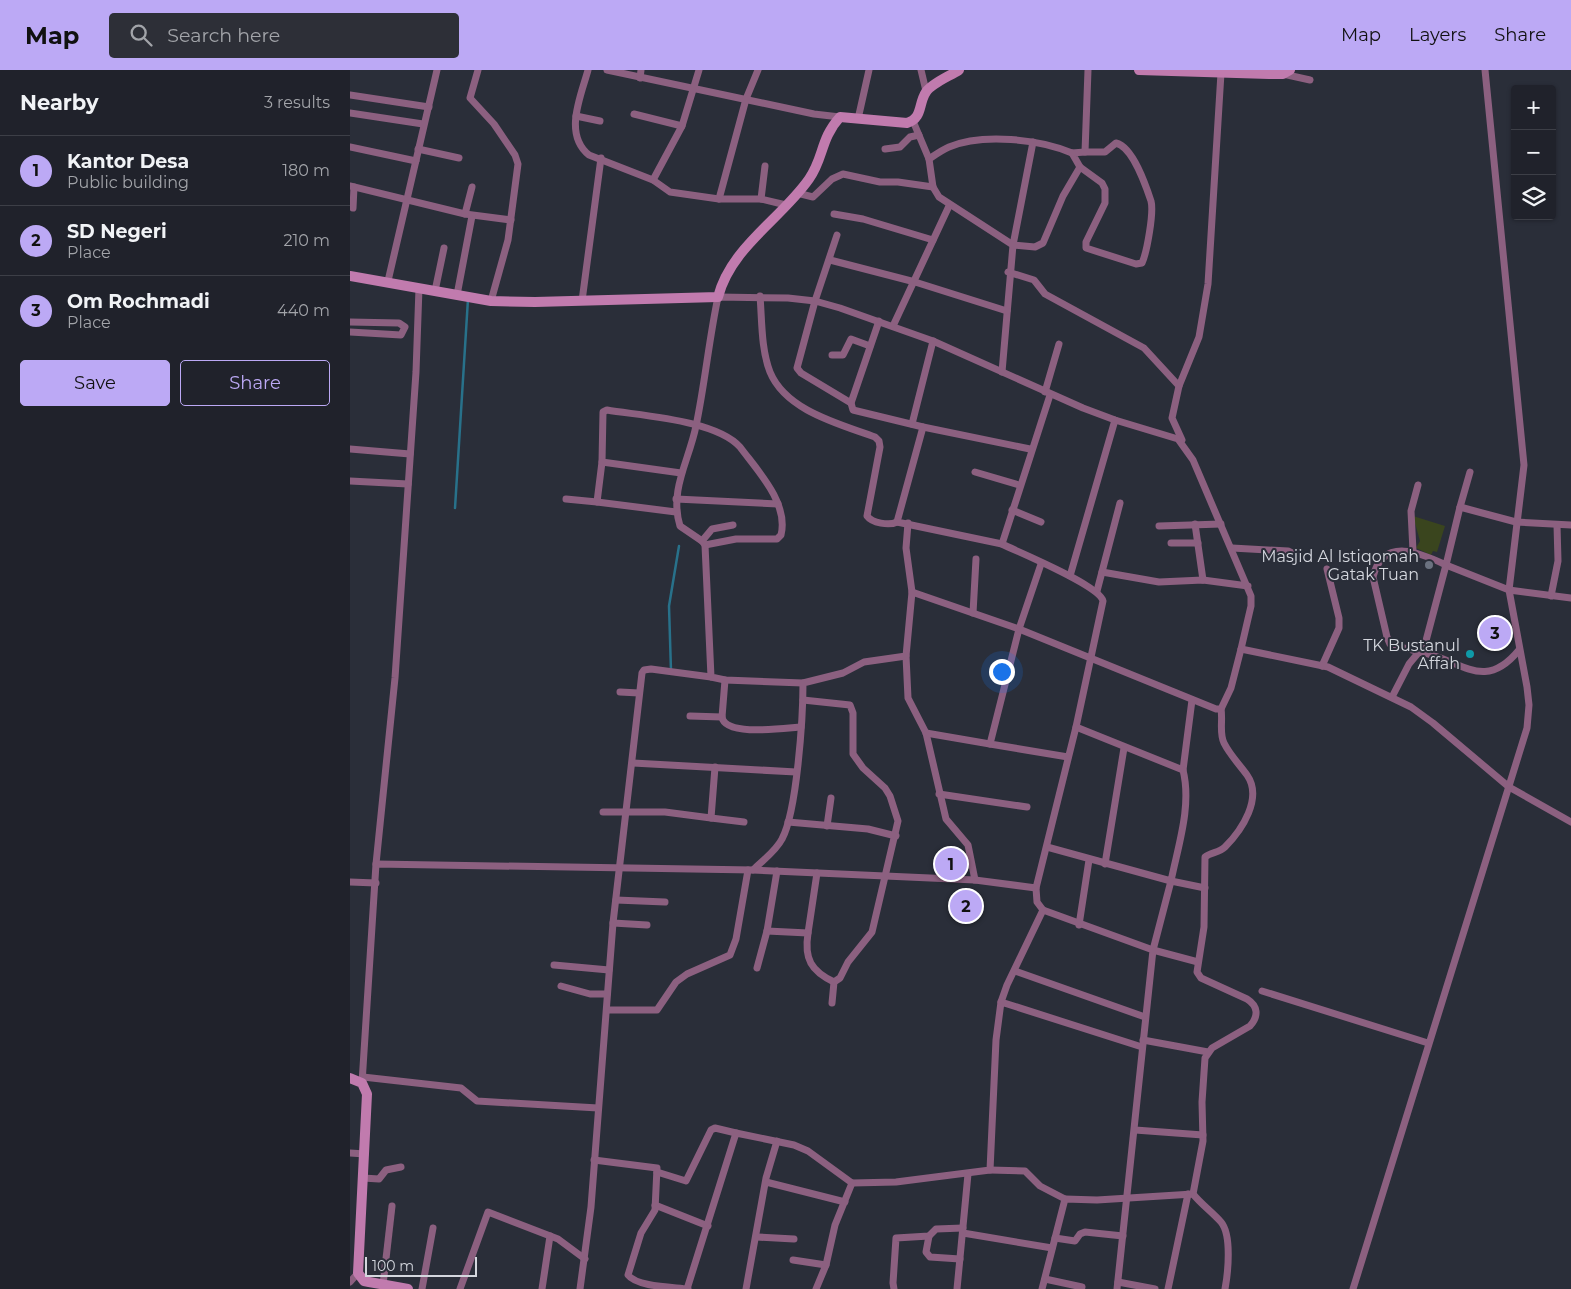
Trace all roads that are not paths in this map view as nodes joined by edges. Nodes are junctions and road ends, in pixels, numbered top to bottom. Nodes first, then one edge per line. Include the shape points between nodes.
1 (437, 70) edge
2 (478, 70) edge
3 (588, 70) edge
4 (606, 70) edge
5 (641, 70) edge
6 (699, 70) edge
7 (758, 70) edge
8 (869, 70) edge
9 (921, 70) edge
10 (959, 70) edge
11 (1088, 70) edge
12 (1139, 70) edge
13 (1485, 70) edge
14 (1255, 72) edge
15 (1286, 72) edge
16 (1221, 74) junction
17 (640, 78) junction
18 (1310, 80) dead end
19 (695, 89) junction
20 (926, 91) junction
21 (350, 95) edge
22 (746, 99) junction
23 (429, 107) junction
24 (350, 113) edge
25 (634, 114) dead end
26 (576, 116) junction
27 (840, 117) junction
28 (858, 119) junction
29 (600, 121) dead end
30 (913, 121) junction
31 (423, 124) junction
32 (682, 126) junction
33 (919, 135) junction
34 (1033, 142) junction
35 (350, 147) edge
36 (418, 149) junction
37 (885, 149) dead end
38 (1085, 152) junction
39 (1072, 153) junction
40 (459, 158) dead end
41 (601, 158) junction
42 (929, 159) junction
43 (416, 161) junction
44 (764, 166) dead end
45 (1080, 167) junction
46 (653, 180) junction
47 (352, 186) edge
48 (933, 187) junction
49 (472, 188) dead end
50 (797, 193) junction
51 (719, 199) junction
52 (761, 199) junction
53 (406, 200) junction
54 (786, 205) junction
55 (949, 206) junction
56 (354, 208) dead end
57 (834, 214) dead end
58 (469, 215) junction
59 (511, 220) junction
60 (837, 235) dead end
61 (933, 240) junction
62 (1012, 245) junction
63 (444, 248) dead end
64 (830, 260) junction
65 (1008, 272) junction
66 (350, 276) edge
67 (388, 281) junction
68 (915, 282) junction
69 (419, 288) junction
70 (435, 291) junction
71 (457, 295) junction
72 (718, 296) junction
73 (760, 296) junction
74 (491, 301) junction
75 (582, 301) junction
76 (815, 301) junction
77 (1007, 311) junction
78 (879, 321) junction
79 (350, 322) edge
80 (893, 326) junction
81 (404, 330) junction
82 (350, 332) edge
83 (416, 332) junction
84 (933, 341) junction
85 (1058, 344) dead end
86 (870, 346) junction
87 (832, 355) dead end
88 (1002, 372) junction
89 (1177, 384) junction
90 (1047, 393) junction
91 (850, 403) junction
92 (1115, 420) junction
93 (912, 424) junction
94 (696, 425) junction
95 (923, 428) junction
96 (1177, 438) junction
97 (1030, 448) junction
98 (350, 449) edge
99 (410, 454) junction
100 (602, 462) junction
101 (975, 472) dead end
102 (1470, 472) dead end
103 (681, 473) junction
104 (350, 481) edge
105 (408, 484) junction
106 (1020, 485) junction
107 (1418, 485) dead end
108 (566, 499) dead end
109 (676, 499) junction
110 (596, 502) junction
111 (1120, 502) dead end
112 (778, 504) junction
113 (1460, 507) junction
114 (1012, 510) junction
115 (676, 512) junction
116 (897, 522) junction
117 (1042, 522) dead end
118 (1516, 522) junction
119 (908, 523) junction
120 (1195, 524) junction
121 (1217, 524) junction
122 (733, 525) dead end
123 (1557, 525) junction
124 (1158, 526) dead end
125 (1571, 526) edge
126 (703, 543) junction
127 (1171, 543) dead end
128 (1198, 543) junction
129 (1002, 544) junction
130 (1232, 548) junction
131 (1413, 551) junction
132 (976, 558) dead end
133 (1302, 558) dead end
134 (1042, 564) junction
135 (1446, 565) junction
136 (1327, 569) dead end
137 (1102, 572) junction
138 (1070, 576) junction
139 (1203, 580) junction
140 (1243, 586) junction
141 (1509, 590) junction
142 (1097, 591) junction
143 (912, 592) junction
144 (1550, 596) junction
145 (1571, 598) edge
146 (973, 613) junction
147 (1020, 629) junction
148 (1519, 650) junction
149 (1241, 651) junction
150 (1421, 652) junction
151 (906, 656) junction
152 (1091, 657) junction
153 (1322, 666) junction
154 (712, 677) junction
155 (726, 680) junction
156 (803, 683) junction
157 (620, 692) dead end
158 (639, 693) junction
159 (1392, 698) junction
160 (803, 700) junction
161 (1192, 700) junction
162 (1221, 709) junction
163 (690, 716) dead end
164 (722, 716) junction
165 (801, 727) junction
166 (1076, 727) junction
167 (926, 733) junction
168 (990, 744) junction
169 (1124, 748) junction
170 (1068, 757) junction
171 (633, 764) junction
172 (715, 767) junction
173 (1183, 770) junction
174 (796, 772) junction
175 (1508, 790) junction
176 (939, 794) junction
177 (831, 798) dead end
178 (1027, 807) dead end
179 (625, 811) junction
180 (603, 812) dead end
181 (711, 818) junction
182 (744, 822) dead end
183 (788, 822) junction
184 (1571, 822) edge
185 (827, 826) junction
186 (896, 836) junction
187 (1047, 847) junction
188 (1089, 860) junction
189 (376, 864) junction
190 (1105, 864) junction
191 (619, 867) junction
192 (751, 870) junction
193 (777, 871) junction
194 (817, 873) junction
195 (884, 877) junction
196 (975, 880) junction
197 (1171, 881) junction
198 (350, 882) edge
199 (376, 882) junction
200 (1036, 888) junction
201 (1205, 888) junction
202 (616, 900) junction
203 (665, 902) dead end
204 (1043, 910) junction
205 (613, 923) junction
206 (1079, 924) junction
207 (647, 925) dead end
208 (767, 931) junction
209 (808, 933) junction
210 (1153, 950) junction
211 (1198, 962) junction
212 (554, 965) dead end
213 (757, 968) dead end
214 (609, 970) junction
215 (1014, 971) junction
216 (834, 982) junction
217 (561, 986) dead end
218 (1262, 991) dead end
219 (607, 994) junction
220 (1001, 1002) junction
221 (832, 1003) dead end
222 (607, 1010) junction
223 (1145, 1017) junction
224 (1428, 1043) junction
225 (1142, 1044) junction
226 (1208, 1052) junction
227 (350, 1078) edge
228 (363, 1080) junction
229 (598, 1108) junction
230 (1135, 1130) junction
231 (736, 1133) junction
232 (1203, 1135) junction
233 (778, 1141) junction
234 (350, 1153) edge
235 (365, 1154) junction
236 (594, 1160) junction
237 (401, 1167) dead end
238 (990, 1170) junction
239 (657, 1172) junction
240 (968, 1174) junction
241 (364, 1178) junction
242 (766, 1182) junction
243 (852, 1183) junction
244 (1190, 1194) junction
245 (1128, 1197) junction
246 (1066, 1199) junction
247 (845, 1202) junction
248 (655, 1205) junction
249 (392, 1206) dead end
250 (708, 1226) junction
251 (433, 1228) dead end
252 (963, 1231) junction
253 (550, 1236) junction
254 (929, 1236) junction
255 (1123, 1236) junction
256 (757, 1237) junction
257 (1055, 1238) junction
258 (794, 1239) dead end
259 (1052, 1248) junction
260 (960, 1259) junction
261 (585, 1260) junction
262 (793, 1260) dead end
263 (826, 1265) junction
264 (359, 1276) edge
265 (1045, 1279) junction
266 (350, 1282) edge
267 (1117, 1285) edge
268 (383, 1286) junction
269 (1082, 1287) dead end
270 (401, 1288) edge
271 (422, 1289) edge
272 (460, 1289) edge
273 (542, 1289) edge
274 (580, 1289) edge
275 (688, 1289) edge
276 (746, 1289) edge
277 (816, 1289) edge
278 (894, 1289) edge
279 (957, 1289) edge
280 (1042, 1289) edge
281 (1156, 1289) edge
282 (1168, 1289) edge
283 (1225, 1289) edge
284 (1353, 1289) edge

1 - 23 street
2 - 59 street via 470,98 494,124 517,160
3 - 26 street
4 - 17 street
5 - 17 street
6 - 19 street
7 - 22 street
8 - 28 street
9 - 20 street
10 - 20 street
11 - 38 street
12 - 16 street
13 - 118 street via 1524,465
14 - 15 street
14 - 16 street
15 - 18 street
16 - 89 street via 1208,284 1199,337
17 - 19 street
19 - 22 street
19 - 32 street
20 - 30 street via 919,114
21 - 23 street
22 - 27 street
22 - 51 street
23 - 31 street
24 - 31 street
25 - 32 street
26 - 29 street
26 - 41 street via 576,134 583,150
27 - 28 street
27 - 50 street via 826,136 810,178
28 - 30 street
30 - 33 street
31 - 36 street
32 - 46 street
33 - 37 street via 910,137 900,147
33 - 42 street
34 - 39 street
34 - 42 street via 1000,139 967,142
34 - 62 street
35 - 43 street
36 - 40 street
36 - 43 street
38 - 39 street
38 - 45 street via 1105,152 1116,143 1132,154 1151,201 1142,263 1136,264 1086,248 1106,197 1102,183
39 - 45 street
41 - 46 street
41 - 75 street
42 - 48 street
43 - 53 street
44 - 52 street
45 - 62 street via 1063,196 1043,243 1035,247
46 - 51 street via 670,192
47 - 53 street
47 - 56 street
48 - 50 street via 880,182 843,174 832,179 813,197
48 - 55 street
49 - 58 street
50 - 54 street
51 - 52 street
52 - 54 street
53 - 58 street
53 - 67 street
54 - 72 street via 730,268
55 - 61 street
55 - 62 street
57 - 61 street via 863,219
58 - 59 street
58 - 71 street
59 - 74 street
60 - 64 street
61 - 68 street
62 - 65 street
63 - 70 street
64 - 68 street
64 - 76 street
65 - 77 street
65 - 89 street via 1034,280 1045,294 1144,348
66 - 67 street
67 - 69 street
68 - 77 street
68 - 80 street
69 - 70 street
69 - 83 street
70 - 71 street
71 - 74 street
72 - 73 street
72 - 75 street
72 - 94 street
73 - 76 street
73 - 116 street via 770,374 784,392 805,409 879,441 867,516 875,522
74 - 75 street
76 - 78 street
76 - 91 street via 796,368
77 - 88 street
78 - 80 street
78 - 86 street
79 - 81 street via 399,323 404,325
80 - 84 street
81 - 82 street via 401,335
81 - 83 street
83 - 99 street
84 - 88 street
84 - 93 street
85 - 90 street
86 - 87 street via 851,339 842,355
86 - 91 street
88 - 90 street
89 - 96 street via 1172,418
90 - 92 street
90 - 97 street
91 - 93 street via 853,410 862,414
92 - 96 street
92 - 138 street
93 - 95 street
94 - 100 street via 605,410 602,417
94 - 103 street
94 - 112 street via 733,438 758,470
95 - 97 street
95 - 116 street
96 - 121 street
97 - 106 street
98 - 99 street
99 - 105 street
100 - 103 street
100 - 110 street
101 - 106 street
102 - 113 street
103 - 109 street
104 - 105 street
105 - 189 street via 390,745
106 - 114 street
107 - 131 street via 1411,511
108 - 110 street
109 - 112 street
109 - 115 street
110 - 115 street
111 - 137 street
112 - 126 street via 782,531 777,539
113 - 118 street
113 - 135 street
114 - 117 street
114 - 129 street
115 - 126 street via 682,529
116 - 119 street
118 - 123 street
118 - 141 street
119 - 129 street
119 - 143 street via 906,548
120 - 121 street
120 - 124 street
120 - 128 street
121 - 130 street
122 - 126 street via 712,529
123 - 125 street
123 - 144 street via 1558,560
126 - 154 street
127 - 128 street
128 - 139 street
129 - 134 street
130 - 133 street via 1288,551
130 - 140 street
131 - 135 street
131 - 150 street via 1401,550 1390,554 1379,564 1374,577 1389,642
132 - 146 street
134 - 138 street
134 - 147 street
135 - 141 street
135 - 150 street
136 - 153 street via 1339,628
137 - 139 street via 1159,582
137 - 142 street
138 - 142 street
139 - 140 street
140 - 149 street via 1251,606
141 - 144 street
141 - 148 street
142 - 152 street via 1102,598 1102,608
143 - 146 street
143 - 151 street
144 - 145 street
146 - 147 street
147 - 152 street
147 - 168 street
148 - 150 street via 1501,669 1486,671 1464,668
148 - 175 street via 1529,716
149 - 153 street
149 - 162 street via 1231,688
150 - 159 street via 1409,664
151 - 156 street via 864,662 843,673
151 - 167 street via 908,698
152 - 161 street
152 - 166 street
153 - 159 street
154 - 155 street
154 - 158 street via 646,670 642,673
155 - 156 street
155 - 164 street
156 - 160 street
157 - 158 street
158 - 171 street
159 - 175 street via 1433,723
160 - 165 street
160 - 186 street via 845,702 852,707 853,754 890,796 898,821
161 - 162 street
161 - 173 street
162 - 201 street via 1223,741 1251,784 1252,798 1245,818 1228,844 1205,857
163 - 164 street
164 - 165 street via 726,724 736,729
165 - 174 street
166 - 169 street
166 - 170 street
167 - 168 street
167 - 176 street
168 - 170 street
169 - 173 street
169 - 190 street
170 - 187 street
171 - 172 street
171 - 179 street
172 - 174 street
172 - 181 street
173 - 197 street via 1182,834
174 - 183 street
175 - 184 street
175 - 224 street
176 - 178 street
176 - 196 street via 947,822 968,845
177 - 185 street
179 - 180 street
179 - 181 street
179 - 191 street
181 - 182 street
183 - 185 street
183 - 192 street via 781,841
185 - 186 street via 868,829
186 - 195 street
187 - 188 street
187 - 200 street
188 - 190 street
188 - 206 street
189 - 191 street
189 - 199 street
190 - 197 street
191 - 192 street
191 - 202 street
192 - 193 street
192 - 222 street via 730,954 676,982 657,1010
193 - 194 street
193 - 208 street
194 - 195 street
194 - 209 street
195 - 196 street
195 - 216 street via 872,932
196 - 200 street
197 - 201 street
197 - 210 street
198 - 199 street
199 - 228 street
200 - 204 street via 1037,902
201 - 211 street via 1204,927
202 - 203 street
202 - 205 street
204 - 206 street
204 - 215 street
205 - 207 street
205 - 214 street
206 - 210 street
208 - 209 street
208 - 213 street
209 - 216 street via 807,956 816,972
210 - 211 street
210 - 223 street
211 - 226 street via 1197,972 1201,978 1247,999 1254,1003 1256,1009 1254,1021 1244,1030
212 - 214 street
214 - 219 street
215 - 220 street
215 - 223 street
216 - 221 street
217 - 219 street via 590,994
218 - 224 street
219 - 222 street
220 - 225 street
220 - 238 street via 996,1040
222 - 229 street
223 - 225 street
224 - 284 street
225 - 226 street
225 - 230 street
226 - 232 street via 1202,1102
227 - 228 street
228 - 229 street via 461,1088 477,1101
228 - 235 street via 367,1094
229 - 236 street
230 - 232 street
230 - 245 street
231 - 233 street
231 - 239 street via 711,1130 686,1181
231 - 250 street
232 - 244 street via 1201,1157
233 - 242 street
233 - 243 street via 808,1151
234 - 235 street
235 - 241 street
236 - 239 street via 654,1166
236 - 261 street
237 - 241 street via 386,1170 377,1179
238 - 240 street
238 - 246 street via 1025,1171 1045,1189
239 - 248 street
240 - 243 street
240 - 252 street
241 - 264 street
242 - 247 street
242 - 256 street
243 - 247 street
244 - 245 street
244 - 282 street
244 - 283 street via 1223,1224 1226,1232
245 - 246 street
245 - 255 street
246 - 257 street
247 - 263 street via 832,1234
248 - 250 street
248 - 275 street via 641,1233 628,1275 631,1280 645,1284
249 - 268 street
250 - 275 street
251 - 271 street
252 - 254 street via 936,1229
252 - 259 street
252 - 260 street
253 - 261 street via 562,1241
253 - 272 street via 488,1212
253 - 273 street
254 - 260 street via 926,1252 930,1258
254 - 278 street via 896,1238
255 - 257 street via 1085,1232 1075,1241
255 - 267 street
256 - 258 street
256 - 276 street
257 - 259 street
259 - 265 street
260 - 279 street
261 - 274 street
262 - 263 street
263 - 277 street
264 - 266 street
264 - 268 street
265 - 269 street
265 - 280 street
267 - 281 street
268 - 270 street

